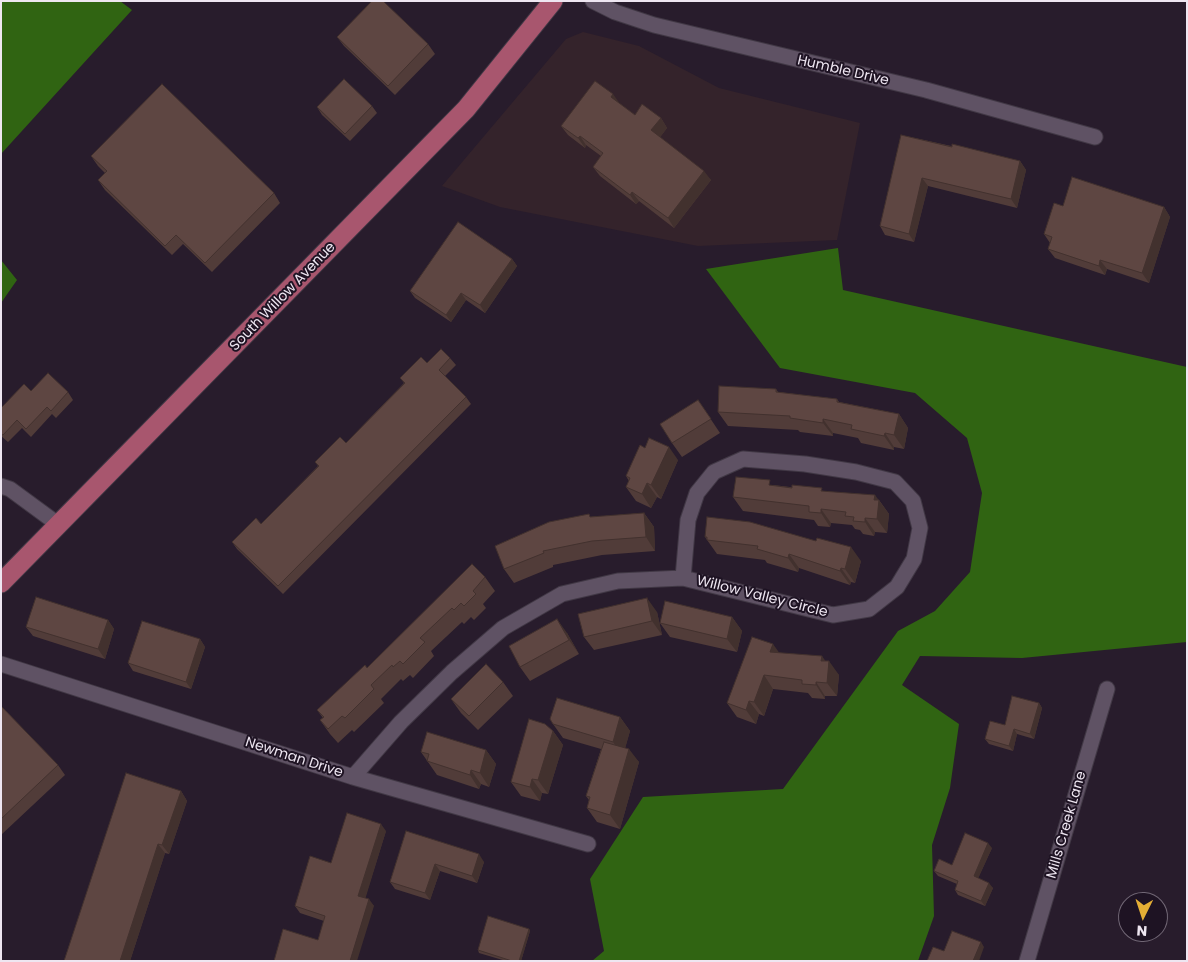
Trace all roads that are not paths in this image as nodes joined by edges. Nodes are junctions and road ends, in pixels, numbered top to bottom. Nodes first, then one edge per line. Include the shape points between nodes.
1 (553, 1) edge
2 (593, 1) edge
3 (1095, 137) dead end
4 (1, 486) edge
5 (58, 525) junction
6 (683, 578) junction
7 (1, 583) edge
8 (1, 664) edge
9 (1107, 689) dead end
10 (353, 777) junction
11 (588, 844) dead end
12 (1027, 961) edge

1 - 5 main road, South Willow Avenue via 466,109
2 - 3 street, Humble Drive via 654,26 926,90
4 - 5 street via 10,488
5 - 7 main road, South Willow Avenue
6 - 6 street, Willow Valley Circle via 833,615 869,609 897,587 914,559 920,528 913,502 896,482 856,472 743,459 714,472 697,493 688,520
6 - 10 street, Willow Valley Circle via 618,581 562,594 502,628 401,722
8 - 10 street, Newman Drive
9 - 12 street, Mills Creek Lane
10 - 11 street, Newman Drive

